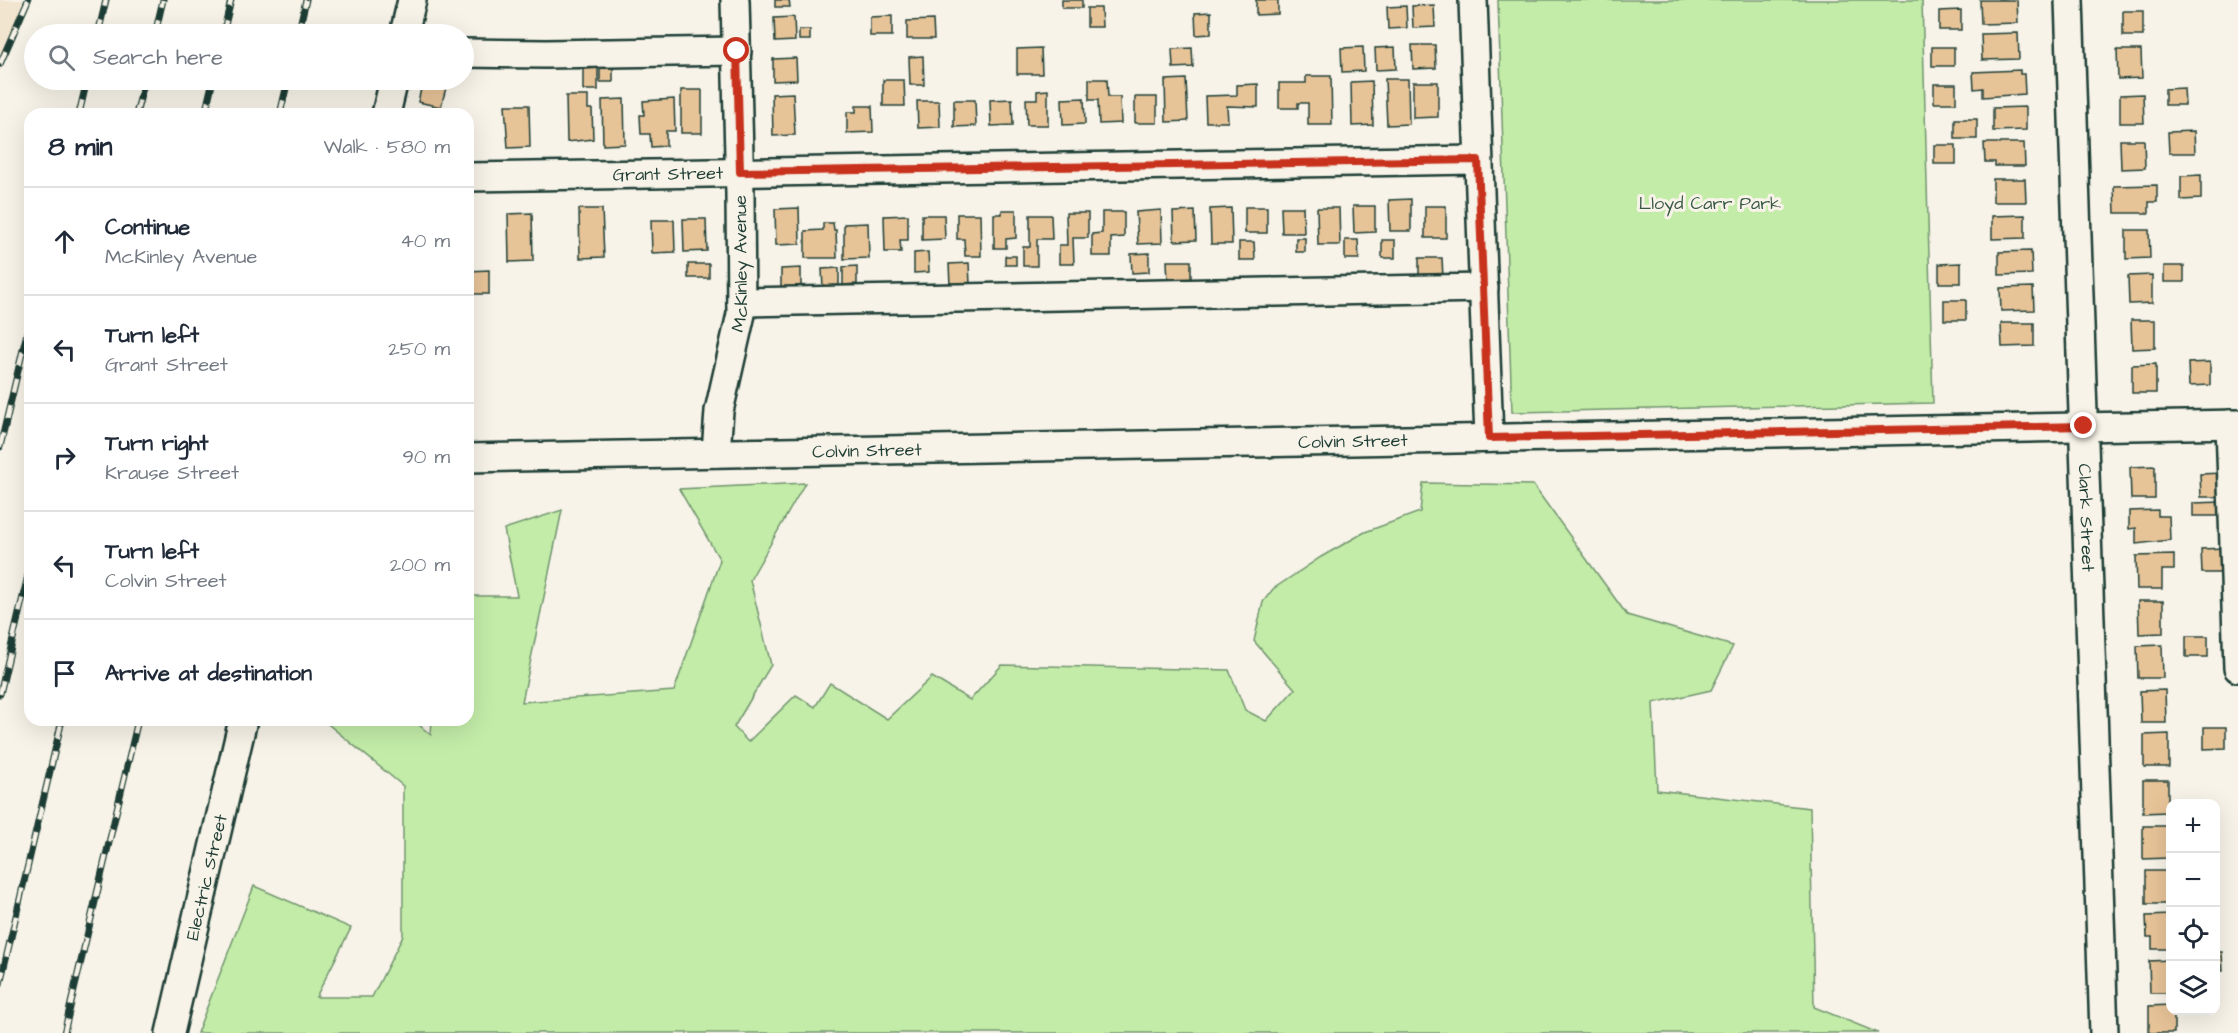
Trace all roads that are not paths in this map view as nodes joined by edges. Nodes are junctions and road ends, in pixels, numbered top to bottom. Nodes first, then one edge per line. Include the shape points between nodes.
1 (412, 0) edge
2 (735, 0) edge
3 (1473, 0) edge
4 (2068, 0) edge
5 (406, 24) edge
6 (737, 51) junction
7 (474, 53) edge
8 (392, 90) edge
9 (387, 108) edge
10 (1478, 160) junction
11 (740, 172) junction
12 (474, 177) edge
13 (1484, 288) junction
14 (741, 302) junction
15 (2234, 424) edge
16 (2084, 426) junction
17 (1489, 438) junction
18 (716, 453) junction
19 (474, 458) edge
20 (2238, 668) edge
21 (242, 726) edge
22 (170, 1033) edge
23 (2104, 1033) edge

1 - 5 street
2 - 6 street, McKinley Avenue
3 - 10 street
4 - 16 street, Clark Street
6 - 7 street
6 - 11 street, McKinley Avenue
8 - 9 street
10 - 11 street, Grant Street
10 - 13 street
11 - 12 street, Grant Street
11 - 14 street, McKinley Avenue
13 - 14 street
13 - 17 street
14 - 18 street, McKinley Avenue via 738,333 718,411
15 - 16 street, Colvin Street
15 - 20 street
16 - 17 street, Colvin Street
16 - 23 street, Clark Street
17 - 18 street, Colvin Street
18 - 19 street, Colvin Street
21 - 22 street, Electric Street

